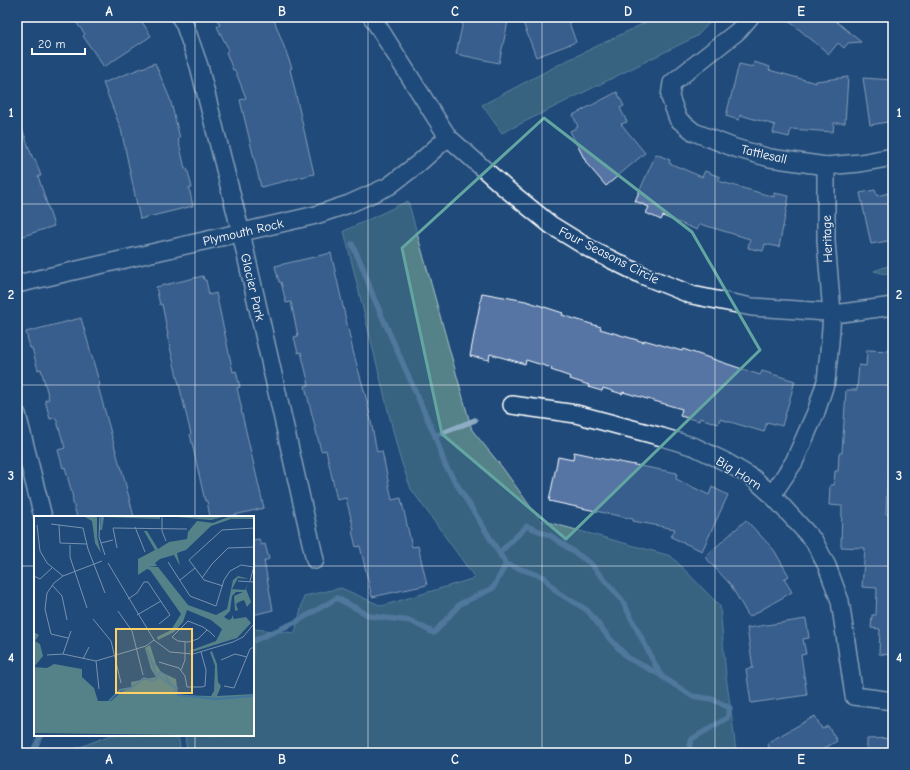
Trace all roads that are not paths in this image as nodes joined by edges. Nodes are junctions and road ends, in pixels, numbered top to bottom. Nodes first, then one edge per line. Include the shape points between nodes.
1 (180, 17) edge
2 (372, 17) edge
3 (750, 17) edge
4 (448, 137) junction
5 (893, 156) edge
6 (826, 166) junction
7 (241, 233) junction
8 (17, 284) edge
9 (893, 306) edge
10 (832, 313) junction
11 (512, 405) dead end
12 (17, 414) edge
13 (772, 495) junction
14 (43, 516) edge
15 (315, 560) dead end
16 (893, 701) edge

1 - 7 street, Glacier Park via 199,66
2 - 4 street, Four Seasons Circle
3 - 6 street, Tattlesall via 738,31 672,83 670,97 678,119 694,132 735,148 770,158
4 - 7 street, Plymouth Rock via 389,186 316,215
4 - 10 street, Four Seasons Circle via 551,225 590,249 642,275 692,295 752,307
5 - 6 street, Tattlesall via 860,163
6 - 10 street, Heritage via 826,241
7 - 8 street, Plymouth Rock
7 - 15 street, Glacier Park
9 - 10 street, Four Seasons Circle
10 - 13 street, Heritage via 826,381 816,412 794,462
11 - 13 street, Big Horn via 576,414 695,447 753,478
12 - 14 street
13 - 16 street, Big Horn via 814,541 827,566 840,601 854,696

